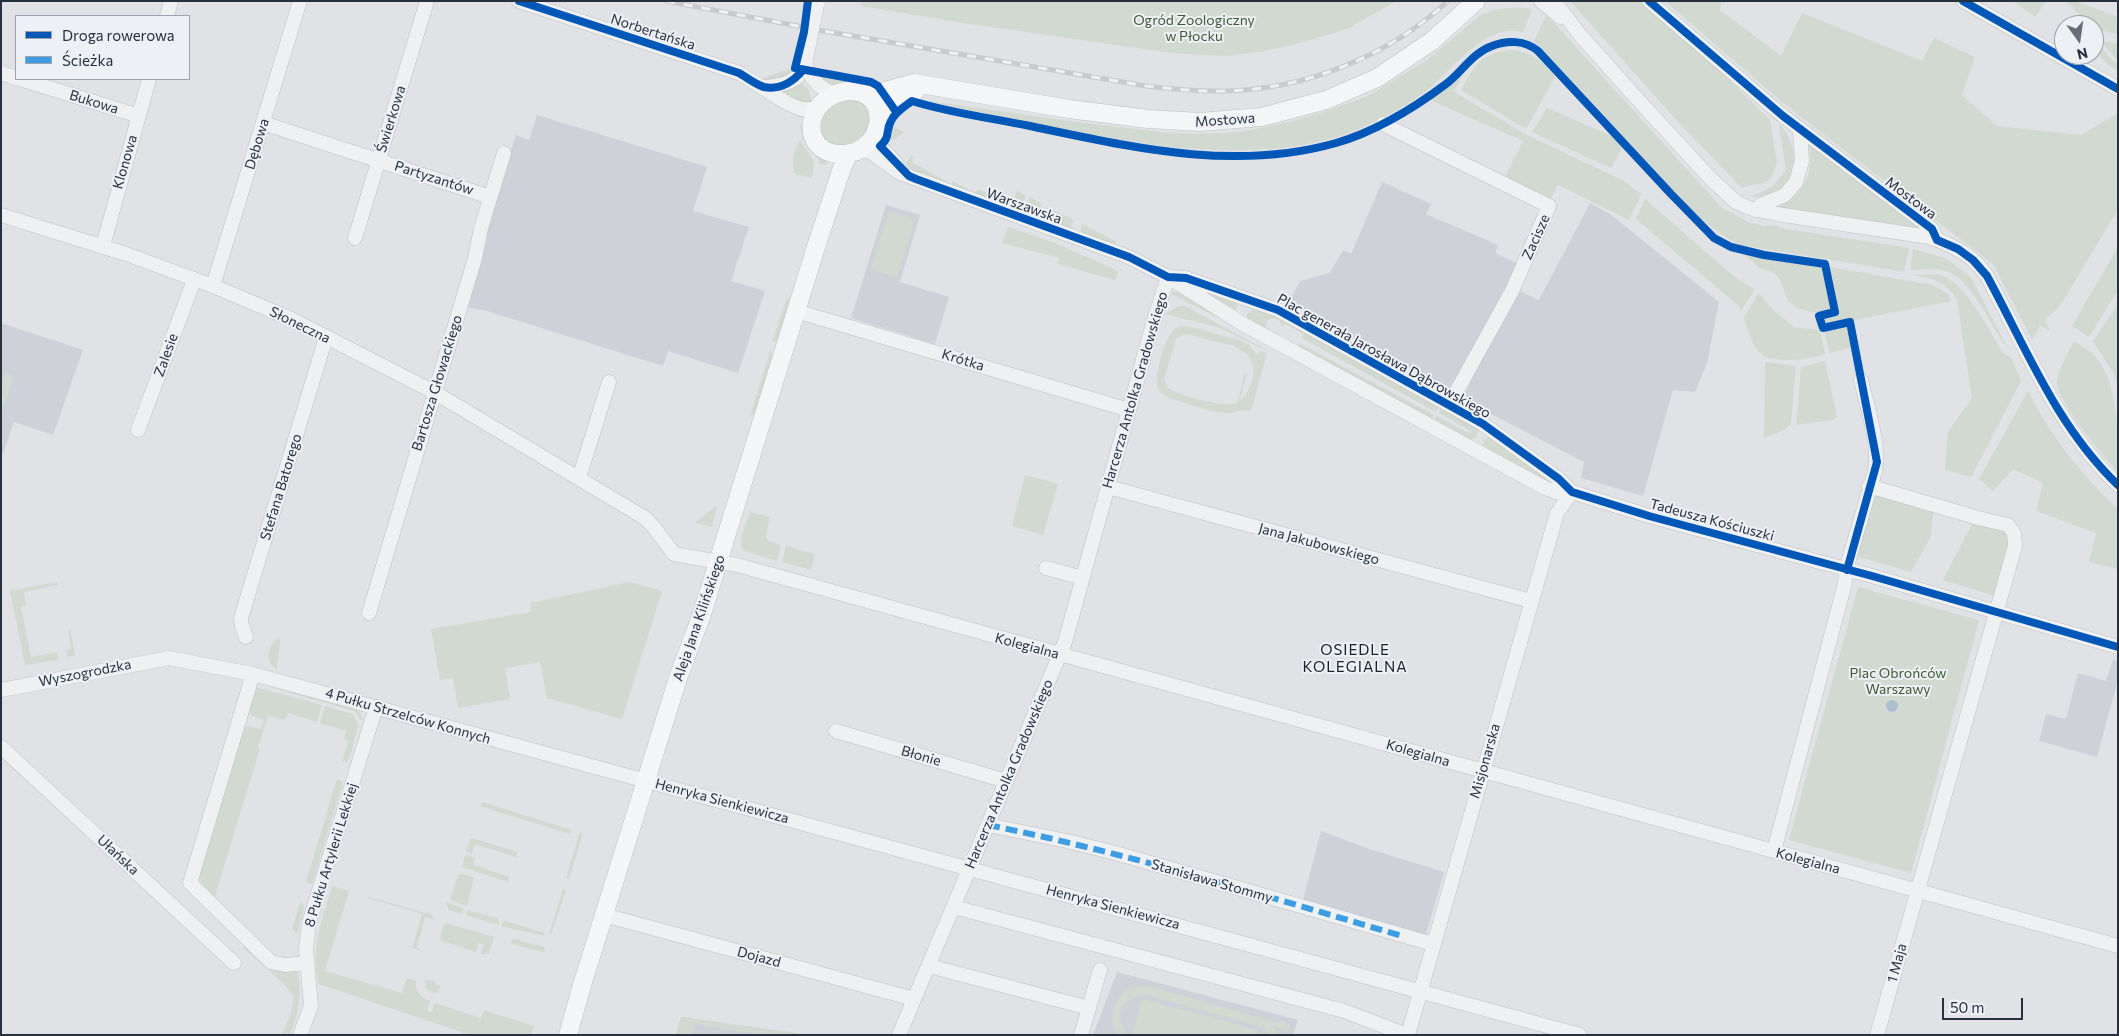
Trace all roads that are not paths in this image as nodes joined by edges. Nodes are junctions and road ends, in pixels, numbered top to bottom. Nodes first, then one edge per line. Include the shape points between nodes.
1 (172, 1) edge
2 (300, 1) edge
3 (427, 1) edge
4 (519, 1) edge
5 (1486, 1) edge
6 (1540, 1) edge
7 (1554, 1) edge
8 (1649, 1) edge
9 (1963, 1) edge
10 (817, 3) edge
11 (1472, 6) edge
12 (167, 15) edge
13 (1581, 36) junction
14 (805, 65) junction
15 (1, 73) edge
16 (15, 78) edge
17 (23, 80) edge
18 (149, 80) edge
19 (762, 87) junction
20 (2118, 89) edge
21 (955, 91) junction
22 (836, 94) junction
23 (868, 96) junction
24 (774, 97) junction
25 (816, 108) junction
26 (139, 116) junction
27 (879, 118) junction
28 (263, 123) junction
29 (1383, 124) dead end
30 (811, 126) junction
31 (1800, 130) junction
32 (875, 136) junction
33 (855, 151) junction
34 (828, 152) junction
35 (504, 153) dead end
36 (378, 161) junction
37 (909, 176) junction
38 (490, 196) junction
39 (831, 201) junction
40 (1755, 210) junction
41 (1, 215) edge
42 (355, 238) dead end
43 (1937, 240) junction
44 (102, 246) junction
45 (1168, 277) junction
46 (194, 280) junction
47 (213, 286) junction
48 (1258, 302) junction
49 (796, 310) junction
50 (1243, 324) junction
51 (326, 337) junction
52 (1862, 380) dead end
53 (609, 382) dead end
54 (434, 392) junction
55 (1450, 406) junction
56 (1129, 410) junction
57 (1483, 424) junction
58 (138, 430) dead end
59 (1472, 447) junction
60 (579, 478) junction
61 (1870, 486) junction
62 (2118, 486) edge
63 (1108, 487) junction
64 (1572, 492) junction
65 (718, 562) junction
66 (1046, 568) dead end
67 (1847, 570) junction
68 (1082, 578) junction
69 (1531, 601) junction
70 (1995, 612) junction
71 (369, 613) dead end
72 (246, 637) dead end
73 (2118, 647) edge
74 (1059, 655) junction
75 (169, 658) joint
76 (253, 674) junction
77 (1, 690) edge
78 (376, 707) junction
79 (836, 730) dead end
80 (1, 748) edge
81 (1482, 771) junction
82 (646, 780) junction
83 (1006, 781) junction
84 (988, 825) junction
85 (1774, 852) junction
86 (970, 868) junction
87 (1918, 891) junction
88 (954, 906) junction
89 (604, 915) junction
90 (1434, 944) junction
91 (2118, 946) edge
92 (234, 963) dead end
93 (307, 963) junction
94 (929, 966) junction
95 (1100, 970) dead end
96 (1421, 990) junction
97 (914, 999) junction
98 (1088, 1008) junction
99 (300, 1035) edge
100 (568, 1035) edge
101 (899, 1035) edge
102 (1081, 1035) edge
103 (1408, 1035) edge
104 (1580, 1035) edge
105 (1877, 1035) edge

1 - 12 street
2 - 28 street, Dębowa
3 - 36 street, Świerkowa
4 - 19 street, Norbertańska via 738,73
5 - 11 street, Mostowa
6 - 13 street, Mostowa
7 - 13 street, Mostowa
8 - 31 street, Mostowa
9 - 20 street
10 - 14 street, bridge
11 - 21 main road, Mostowa via 1419,51 1369,82 1318,103 1262,117 1183,122
13 - 40 street, Mostowa via 1723,191 1739,204
14 - 19 street via 789,83
14 - 22 street via 815,82
14 - 25 street via 806,80 814,94
15 - 16 street
17 - 26 street, Bukowa
18 - 26 street, Klonowa
19 - 24 street, Norbertańska
21 - 23 main road, Mostowa via 914,84
21 - 27 main road, Mostowa via 909,93 891,103
22 - 23 main road via 854,91
22 - 25 main road
23 - 27 main road via 875,104
24 - 25 street via 795,107
24 - 30 street via 780,105
25 - 30 main road
26 - 44 street, Klonowa
27 - 32 main road
28 - 36 street, Partyzantów
28 - 47 street, Dębowa
29 - 55 street, Zacisze via 1549,206 1512,291
30 - 34 main road via 816,141
31 - 40 street via 1802,161 1796,182 1784,195
31 - 43 street, Mostowa via 1932,229
32 - 33 main road
32 - 37 street, Warszawska via 884,151
33 - 34 main road
33 - 37 street, Warszawska via 872,153 892,169
33 - 39 main road, Aleja Jana Kilińskiego
34 - 39 main road, Aleja Jana Kilińskiego via 832,168
35 - 38 street, Bartosza Głowackiego
36 - 38 street, Partyzantów
36 - 42 street, Świerkowa
37 - 45 street, Warszawska via 1129,257
38 - 54 street, Bartosza Głowackiego via 475,258
39 - 49 main road, Aleja Jana Kilińskiego
40 - 43 street, Mostowa
41 - 44 street, Słoneczna
43 - 62 street, Mostowa via 1958,249 1984,272 2052,400 2089,453
44 - 46 street, Słoneczna
45 - 48 street, Plac generała Jarosława Dąbrowskiego via 1186,278
45 - 50 street
45 - 56 street, Harcerza Antolka Gradowskiego
46 - 47 street, Słoneczna
46 - 58 street, Zalesie
47 - 51 street, Słoneczna
48 - 50 street, Plac generała Jarosława Dąbrowskiego via 1246,305 1242,310 1239,316
48 - 55 street, Plac generała Jarosława Dąbrowskiego
49 - 56 street, Krótka
49 - 65 main road, Aleja Jana Kilińskiego
50 - 59 street
51 - 54 street, Słoneczna
51 - 72 street, Stefana Batorego via 242,618
52 - 61 street via 1877,462
53 - 60 street
54 - 60 street, Słoneczna
54 - 71 street, Bartosza Głowackiego
55 - 57 street, Plac generała Jarosława Dąbrowskiego
56 - 63 street, Harcerza Antolka Gradowskiego
57 - 59 street, Plac generała Jarosława Dąbrowskiego via 1484,433
57 - 64 street, Plac generała Jarosława Dąbrowskiego
59 - 64 street via 1545,488 1559,493
60 - 65 street, Słoneczna via 645,518 674,554
61 - 67 street
61 - 70 street via 2008,524 2014,534 2015,546
63 - 68 street, Harcerza Antolka Gradowskiego
63 - 69 street, Jana Jakubowskiego
64 - 67 street, Tadeusza Kościuszki
64 - 69 street, Misjonarska via 1557,513
65 - 74 street, Kolegialna
65 - 82 main road, Aleja Jana Kilińskiego
66 - 68 street
67 - 70 street, Tadeusza Kościuszki
67 - 85 street
68 - 74 street, Harcerza Antolka Gradowskiego
69 - 81 street, Misjonarska
70 - 73 street, Tadeusza Kościuszki
70 - 87 street
74 - 81 street, Kolegialna
74 - 83 street, Harcerza Antolka Gradowskiego
75 - 76 street, 4 Pułku Strzelców Konnych
75 - 77 street, Wyszogrodzka
76 - 78 street, 4 Pułku Strzelców Konnych
76 - 93 street via 190,883 271,962 285,965
78 - 82 street, 4 Pułku Strzelców Konnych
78 - 93 street, 8 Pułku Artylerii Lekkiej via 309,923
79 - 83 street, Błonie
80 - 92 street, Ułańska
81 - 85 street, Kolegialna
81 - 90 street, Misjonarska
82 - 86 street, Henryka Sienkiewicza
82 - 89 main road, Aleja Jana Kilińskiego
83 - 84 street, Harcerza Antolka Gradowskiego
84 - 86 street, Harcerza Antolka Gradowskiego
84 - 90 street, Stanisława Stommy via 1119,854
85 - 87 street, Kolegialna
86 - 88 street, Harcerza Antolka Gradowskiego
86 - 96 street, Henryka Sienkiewicza
87 - 91 street, Kolegialna
87 - 105 street, 1 Maja
88 - 94 street, Harcerza Antolka Gradowskiego
88 - 103 street via 1344,1012
89 - 97 street, Dojazd
89 - 100 main road, Aleja Jana Kilińskiego
90 - 96 street, Misjonarska
93 - 99 street, 8 Pułku Artylerii Lekkiej via 311,1006
94 - 97 street, Harcerza Antolka Gradowskiego
94 - 98 street
95 - 98 street
96 - 103 street, Misjonarska
96 - 104 street, Henryka Sienkiewicza
97 - 101 street, Harcerza Antolka Gradowskiego
98 - 102 street

